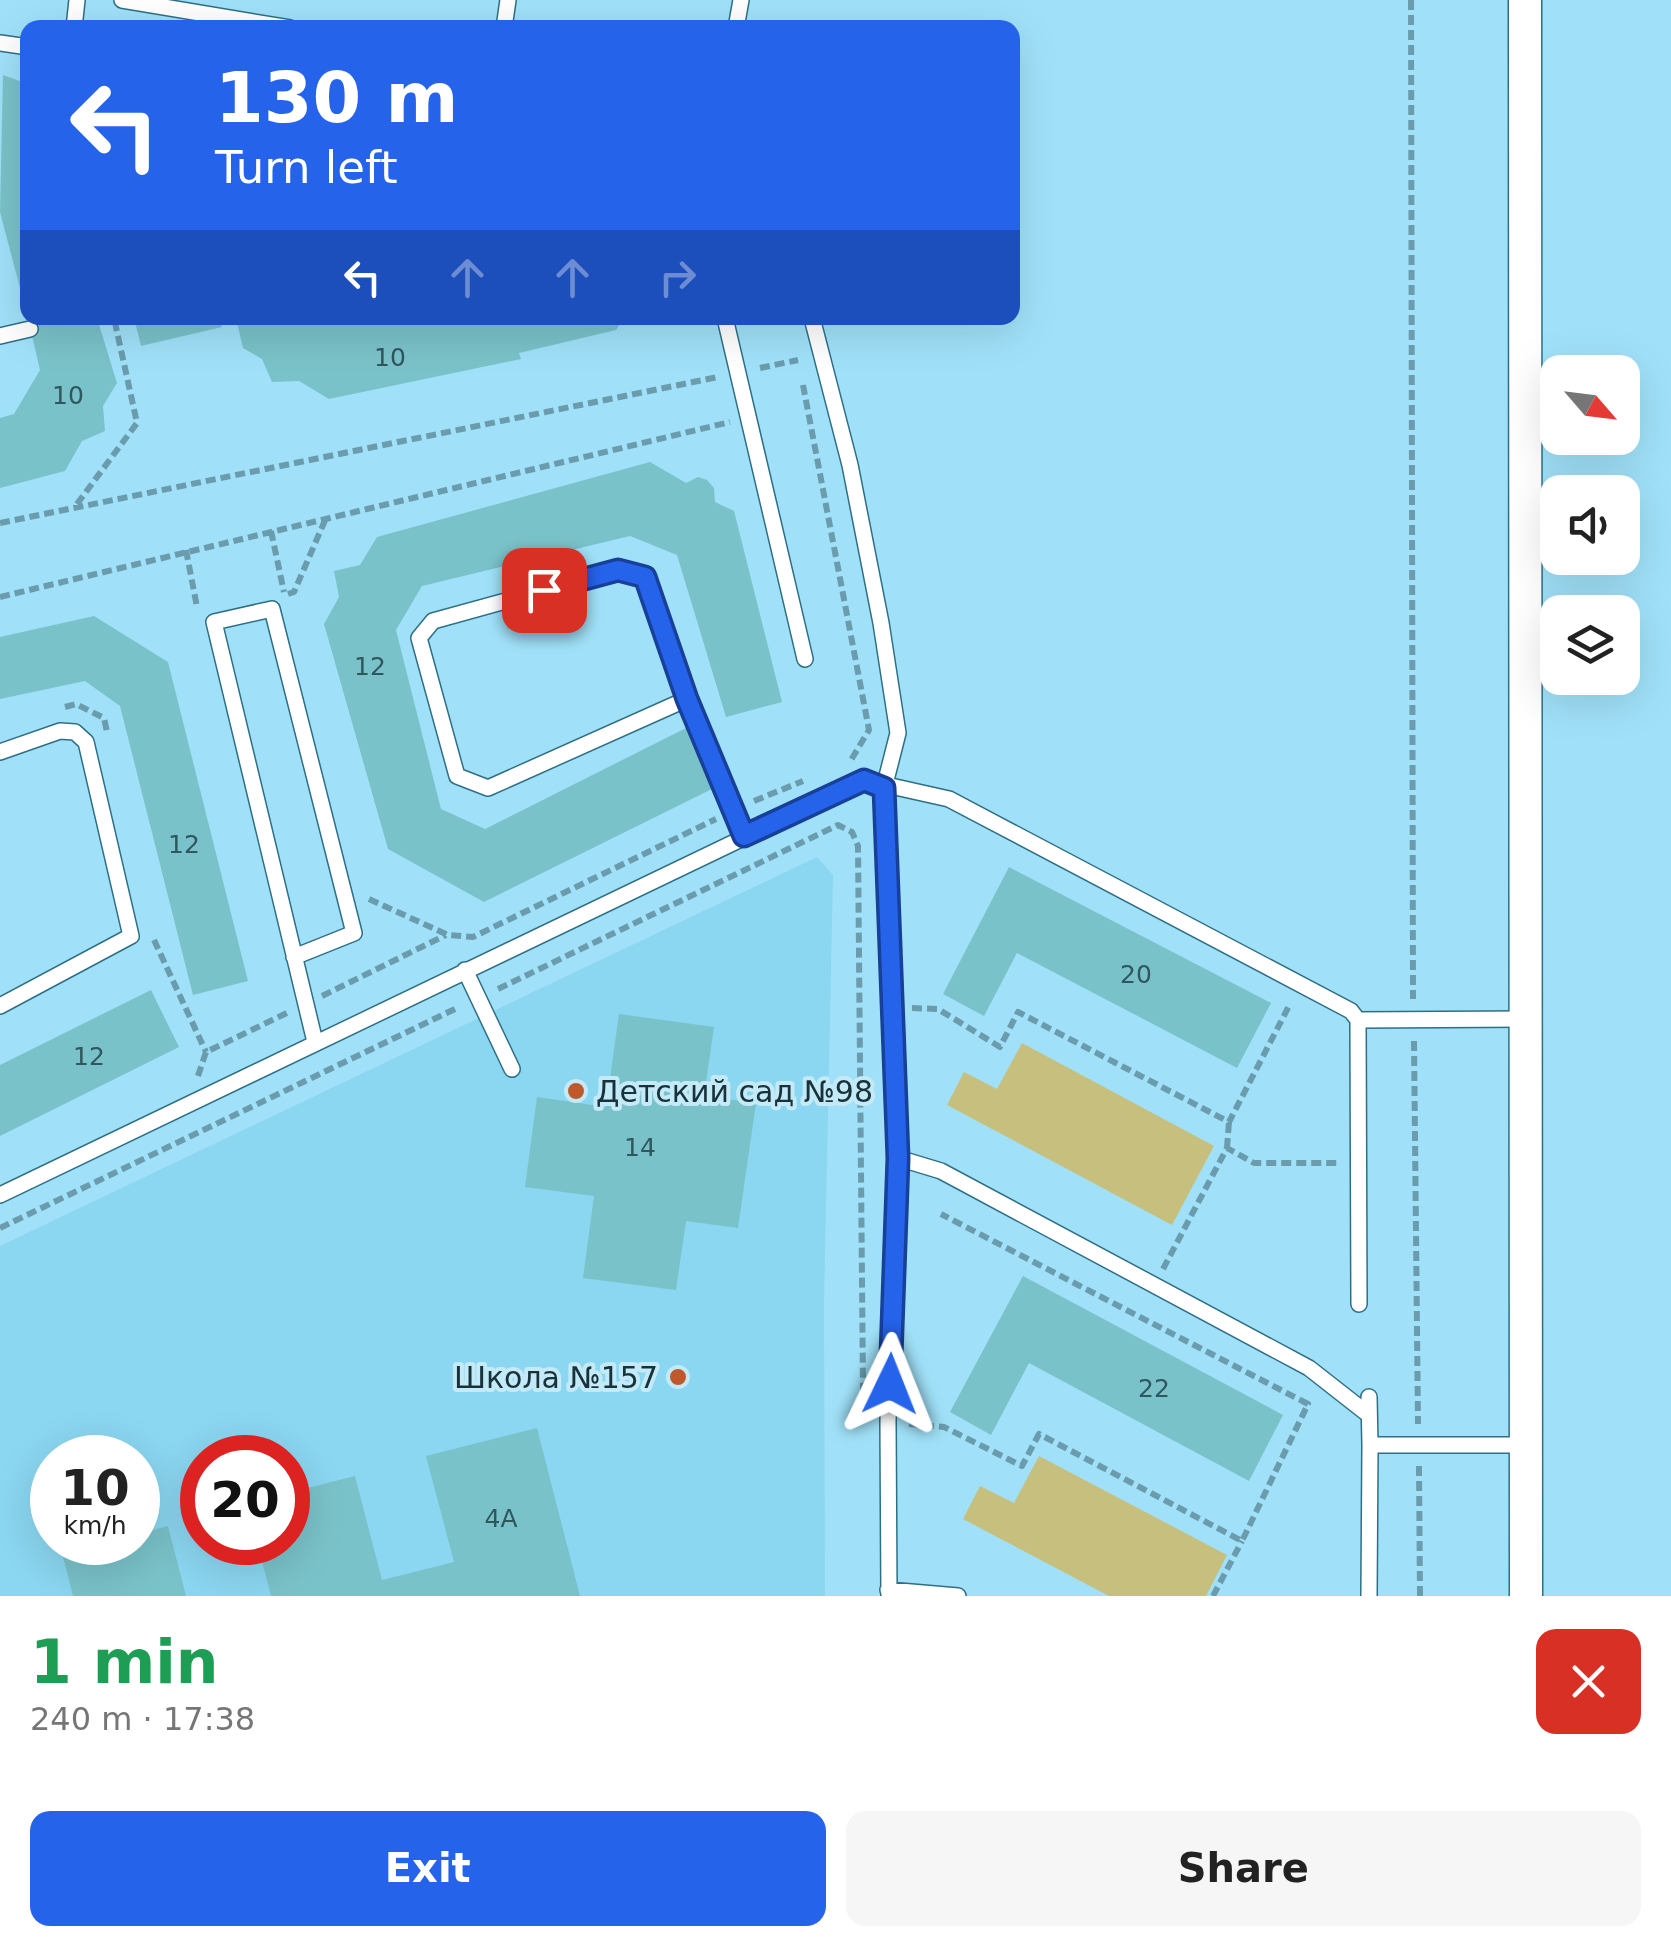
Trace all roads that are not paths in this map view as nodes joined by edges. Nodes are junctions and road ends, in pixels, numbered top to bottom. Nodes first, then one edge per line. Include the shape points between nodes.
1 (122, 0) edge
2 (1525, 0) edge
3 (242, 20) edge
4 (726, 325) edge
5 (814, 325) edge
6 (30, 328) dead end
7 (0, 336) edge
8 (805, 660) dead end
9 (687, 699) junction
10 (0, 752) edge
11 (884, 788) junction
12 (744, 836) junction
13 (294, 957) junction
14 (465, 970) junction
15 (0, 1006) edge
16 (1526, 1019) junction
17 (1358, 1020) junction
18 (315, 1042) junction
19 (512, 1069) dead end
20 (898, 1158) junction
21 (0, 1195) edge
22 (1359, 1304) dead end
23 (1369, 1397) dead end
24 (1369, 1415) junction
25 (1370, 1445) junction
26 (1526, 1445) junction
27 (889, 1593) edge
28 (958, 1596) edge
29 (1369, 1596) edge
30 (1526, 1596) edge

1 - 3 lane
2 - 16 street
4 - 8 lane
5 - 11 lane via 850,465 898,733
6 - 7 lane
9 - 9 lane via 645,577 618,570 433,620 418,638 457,776 488,788
9 - 12 lane
10 - 15 lane via 60,731 86,742 131,936
11 - 12 lane via 864,780
11 - 17 lane via 949,799
11 - 20 lane
12 - 14 lane
13 - 13 lane via 214,622 272,609 354,932
13 - 18 lane
14 - 18 lane
14 - 19 lane
16 - 17 lane
16 - 26 street
17 - 22 lane
18 - 21 lane
20 - 24 lane via 941,1171 1309,1368
20 - 27 lane
23 - 24 lane
24 - 25 lane
25 - 26 lane
25 - 29 lane
26 - 30 street
27 - 28 lane

